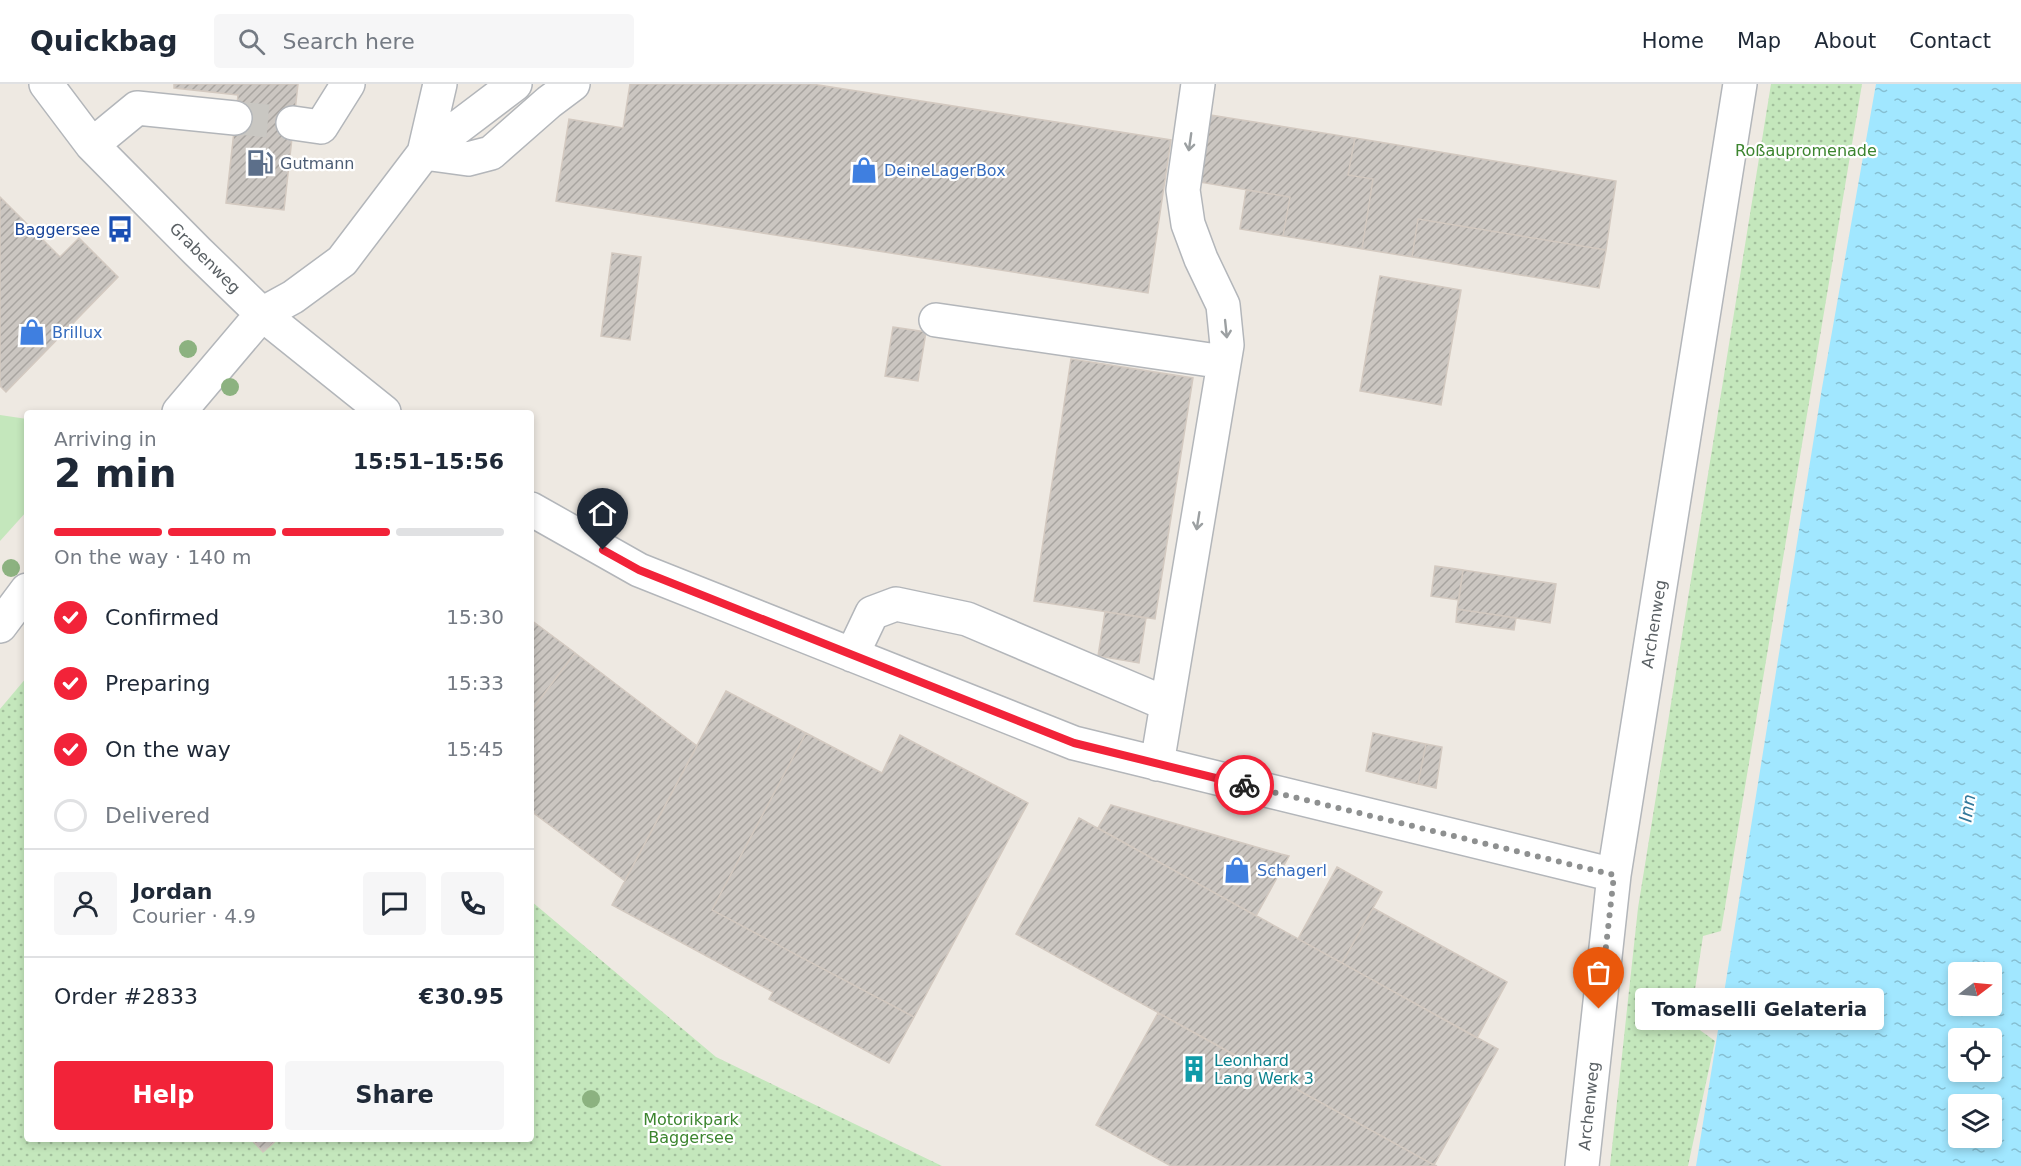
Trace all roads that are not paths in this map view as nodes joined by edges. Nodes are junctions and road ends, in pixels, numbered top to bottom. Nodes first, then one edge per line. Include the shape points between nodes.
1 (46, 84) edge
2 (348, 84) edge
3 (440, 84) edge
4 (515, 84) edge
5 (573, 84) edge
6 (1198, 84) edge
7 (1740, 84) edge
8 (236, 118) tunnel mouth
9 (293, 123) tunnel mouth
10 (92, 145) junction
11 (424, 153) junction
12 (262, 314) junction
13 (936, 320) dead end
14 (1224, 362) junction
15 (180, 410) edge
16 (382, 410) edge
17 (534, 511) edge
18 (24, 594) edge
19 (0, 626) edge
20 (852, 655) junction
21 (1167, 704) junction
22 (1157, 764) junction
23 (1614, 875) junction
24 (1582, 1166) edge

1 - 10 street, Grabenweg
2 - 9 street via 321,127
3 - 11 street
4 - 11 street
5 - 11 street via 491,153 468,159
6 -> 14 street via 1184,190 1188,224 1223,305 1227,345
7 - 23 street, Archenweg
8 - 10 street via 136,108
10 - 12 street, Grabenweg
11 - 12 street via 342,261
12 - 15 street
12 - 16 street, Grabenweg
13 - 14 street
14 -> 21 street
17 - 20 street via 639,570
18 - 19 street
20 - 21 street via 873,613 896,604 967,619
20 - 22 street via 1074,743
21 - 22 street
22 - 23 street
23 - 24 street, Archenweg

